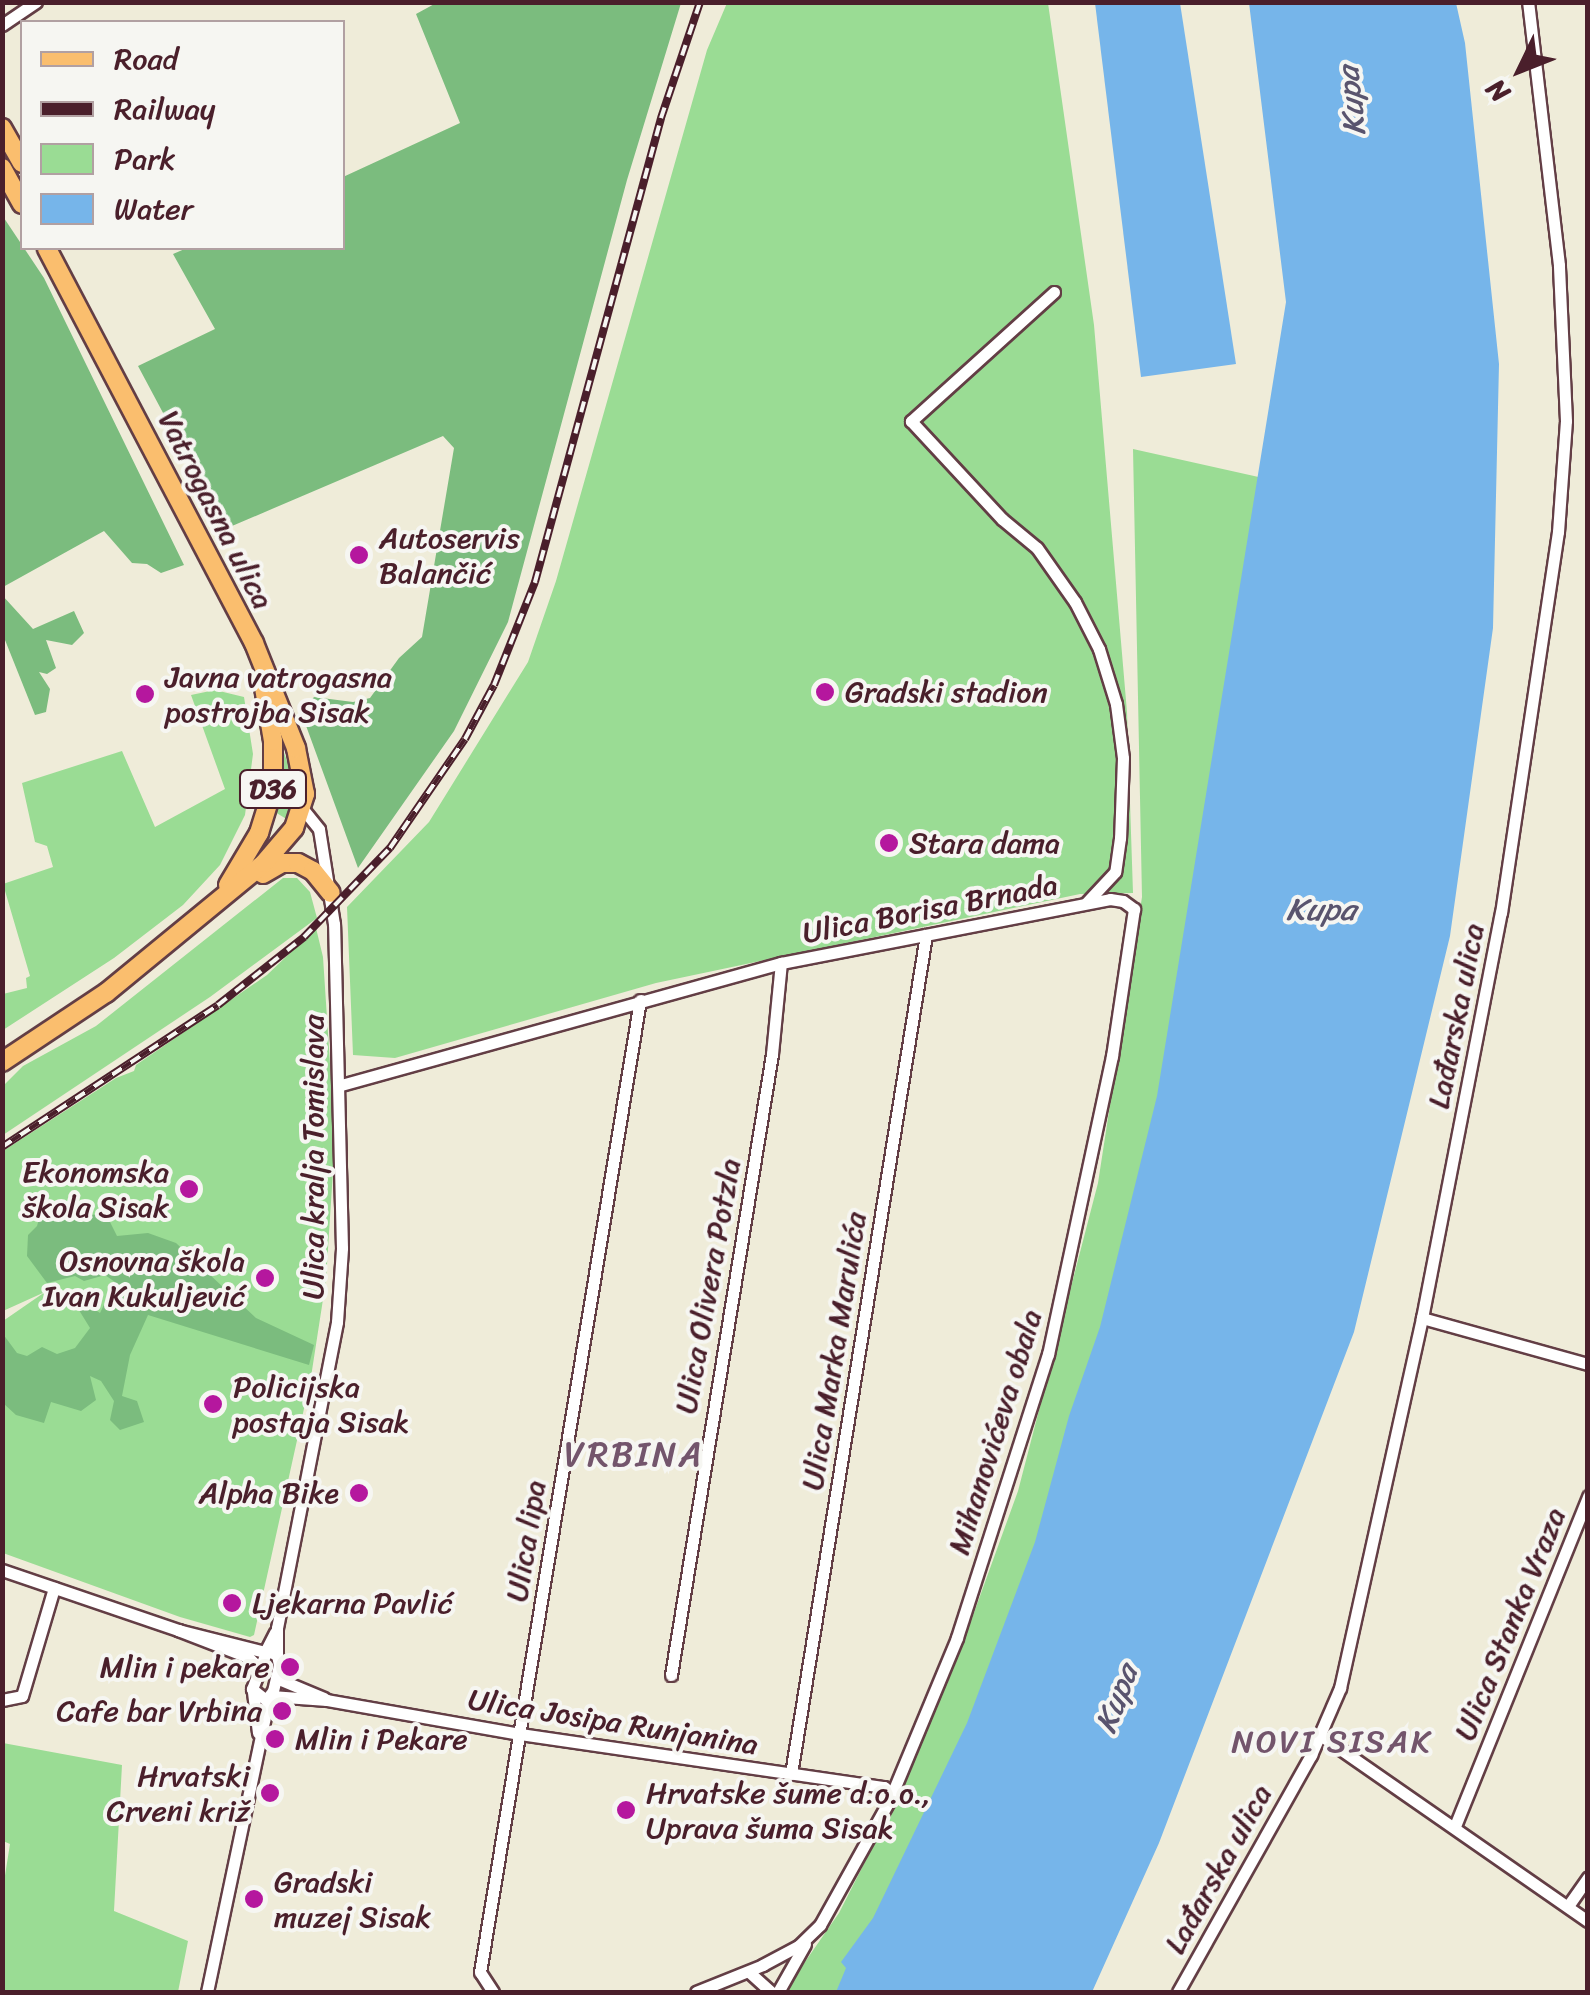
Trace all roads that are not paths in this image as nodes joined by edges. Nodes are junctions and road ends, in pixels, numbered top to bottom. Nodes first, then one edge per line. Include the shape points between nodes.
1 (36, 2) edge
2 (1528, 2) edge
3 (2, 25) edge
4 (2, 128) edge
5 (20, 160) edge
6 (2, 168) edge
7 (20, 200) edge
8 (48, 250) edge
9 (61, 250) edge
10 (70, 289) junction
11 (1054, 292) dead end
12 (254, 643) junction
13 (302, 808) junction
14 (240, 884) junction
15 (331, 892) junction
16 (1082, 906) junction
17 (203, 916) junction
18 (926, 935) junction
19 (782, 963) junction
20 (640, 1000) junction
21 (2, 1062) edge
22 (341, 1084) junction
23 (1422, 1318) junction
24 (1588, 1364) edge
25 (1588, 1496) edge
26 (2, 1570) edge
27 (54, 1588) junction
28 (178, 1630) junction
29 (271, 1654) junction
30 (258, 1667) junction
31 (671, 1675) dead end
32 (276, 1678) junction
33 (254, 1692) junction
34 (270, 1697) junction
35 (2, 1700) edge
36 (328, 1700) junction
37 (520, 1734) junction
38 (1320, 1735) junction
39 (258, 1742) junction
40 (791, 1774) junction
41 (890, 1792) junction
42 (1455, 1826) junction
43 (1588, 1877) edge
44 (1568, 1906) junction
45 (1588, 1920) edge
46 (809, 1937) junction
47 (747, 1973) junction
48 (207, 1992) edge
49 (493, 1992) edge
50 (696, 1992) edge
51 (775, 1992) edge
52 (1178, 1992) edge

1 - 3 street
2 - 23 street, Lađarska ulica via 1562,299 1563,478 1501,913
4 - 5 main road
6 - 7 main road
8 - 10 main road, Vatrogasna ulica / D36
9 - 10 main road
10 - 12 main road, Vatrogasna ulica / D36
11 - 16 street, Ulica Borisa Brnada via 912,420 1002,520 1037,548 1099,649 1116,704 1122,758 1120,838 1115,872
12 - 13 main road, Vatrogasna ulica / D36 via 300,762
12 - 17 main road, D36 via 273,741 273,788 250,852
13 - 14 main road, D36 via 289,836
13 - 15 street, Ulica kralja Tomislava via 319,828
14 - 15 main road via 290,862 313,870
14 - 17 main road, D36
15 - 22 street, Ulica kralja Tomislava
16 - 18 street, Ulica Borisa Brnada
16 - 41 street, Mihanovićeva obala via 1110,899 1134,909 1108,1074 1048,1354 957,1638
17 - 21 main road, D36
18 - 19 street, Ulica Borisa Brnada
18 - 40 street, Ulica Marka Marulića
19 - 20 street, Ulica Borisa Brnada
19 - 31 street, Ulica Olivera Potzla
20 - 22 street, Ulica Borisa Brnada
20 - 37 street, Ulica lipa
22 - 29 street, Ulica kralja Tomislava via 337,1322
23 - 24 street
23 - 38 street, Lađarska ulica via 1345,1670
25 - 42 street, Ulica Stanka Vraza
26 - 27 street
27 - 28 street
27 - 35 street via 22,1696
28 - 29 street
28 - 30 street
29 - 30 street
29 - 32 street, Ulica kralja Tomislava
30 - 33 street
32 - 34 street, Ulica kralja Tomislava
32 - 36 street, Ulica Josipa Runjanina
33 - 34 street, Ulica Josipa Runjanina
33 - 39 street
34 - 36 street, Ulica Josipa Runjanina
34 - 39 street
36 - 37 street, Ulica Josipa Runjanina
37 - 40 street, Ulica Josipa Runjanina
37 - 49 street, Ulica lipa via 480,1972
38 - 42 street
38 - 52 street, Lađarska ulica
39 - 48 street
40 - 41 street, Ulica Josipa Runjanina
41 - 46 street, Mihanovićeva obala via 844,1888
42 - 44 street
43 - 44 street
44 - 45 street
46 - 47 street, Mihanovićeva obala
46 - 51 street, Mihanovićeva obala
47 - 50 street
47 - 51 street, Mihanovićeva obala

